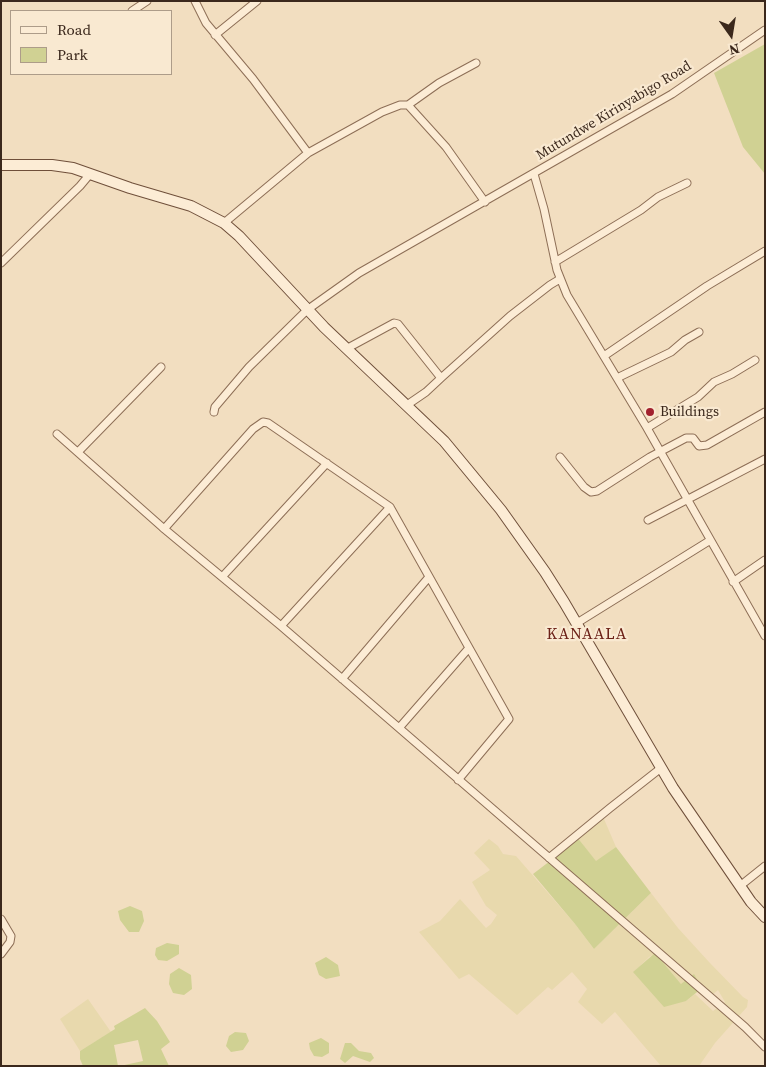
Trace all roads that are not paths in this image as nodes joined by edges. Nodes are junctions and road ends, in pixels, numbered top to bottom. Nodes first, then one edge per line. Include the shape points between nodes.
1 (147, 1) edge
2 (195, 1) edge
3 (257, 1) edge
4 (134, 10) edge
5 (765, 30) edge
6 (216, 35) junction
7 (476, 63) dead end
8 (408, 105) junction
9 (308, 153) junction
10 (1, 166) edge
11 (90, 174) junction
12 (534, 174) junction
13 (687, 183) dead end
14 (485, 202) junction
15 (224, 223) junction
16 (765, 251) edge
17 (555, 262) junction
18 (1, 263) edge
19 (560, 279) junction
20 (307, 310) junction
21 (699, 332) dead end
22 (346, 350) junction
23 (604, 356) junction
24 (755, 360) dead end
25 (162, 367) dead end
26 (442, 378) junction
27 (617, 378) junction
28 (407, 405) junction
29 (214, 412) dead end
30 (765, 412) edge
31 (647, 428) junction
32 (57, 434) dead end
33 (78, 452) junction
34 (659, 452) junction
35 (560, 457) dead end
36 (765, 460) edge
37 (327, 463) junction
38 (686, 500) junction
39 (390, 507) junction
40 (648, 520) dead end
41 (164, 529) junction
42 (710, 541) junction
43 (765, 560) edge
44 (222, 576) junction
45 (429, 578) junction
46 (733, 582) junction
47 (577, 623) junction
48 (281, 626) junction
49 (765, 636) edge
50 (469, 648) junction
51 (342, 679) junction
52 (399, 728) junction
53 (661, 768) junction
54 (458, 780) junction
55 (549, 858) junction
56 (765, 866) edge
57 (740, 886) junction
58 (765, 917) edge
59 (1, 919) edge
60 (1, 954) edge
61 (765, 1047) edge

1 - 4 street
2 - 6 street
3 - 6 street
5 - 12 street, Mutundwe Kirinyabigo Road via 672,94
6 - 9 street
7 - 8 street
8 - 9 street via 382,112
8 - 14 street via 446,146
9 - 15 street
10 - 11 street via 61,165
11 - 15 street via 191,206
11 - 18 street
12 - 14 street
12 - 17 street, Mutundwe Kirinyabigo Road
13 - 17 street via 658,197
14 - 20 street via 360,273
15 - 20 street
16 - 23 street
17 - 19 street, Mutundwe Kirinyabigo Road
19 - 23 street, Mutundwe Kirinyabigo Road
19 - 26 street via 510,316
20 - 22 street
20 - 29 street via 250,367
21 - 27 street via 671,352
22 - 26 street via 396,322
22 - 28 street
23 - 27 street, Mutundwe Kirinyabigo Road
24 - 31 street via 714,382 698,397
25 - 33 street
26 - 28 street
27 - 31 street, Mutundwe Kirinyabigo Road
28 - 47 street via 444,441 501,510
30 - 34 street via 706,445 699,446 690,437
31 - 34 street, Mutundwe Kirinyabigo Road
32 - 33 street
33 - 41 street
34 - 35 street via 605,487 591,492
34 - 38 street, Mutundwe Kirinyabigo Road
36 - 38 street
37 - 39 street
37 - 41 street via 268,423 260,424
37 - 44 street
38 - 40 street
38 - 42 street, Mutundwe Kirinyabigo Road
39 - 45 street
39 - 48 street
41 - 44 street
42 - 46 street, Mutundwe Kirinyabigo Road
42 - 47 street
43 - 46 street
44 - 48 street
45 - 50 street
45 - 51 street
46 - 49 street, Mutundwe Kirinyabigo Road
47 - 53 street
48 - 51 street
50 - 52 street
50 - 54 street via 508,719
51 - 52 street
52 - 54 street
53 - 55 street
53 - 57 street
54 - 55 street
55 - 61 street
56 - 57 street
57 - 58 street
59 - 60 street via 11,936

